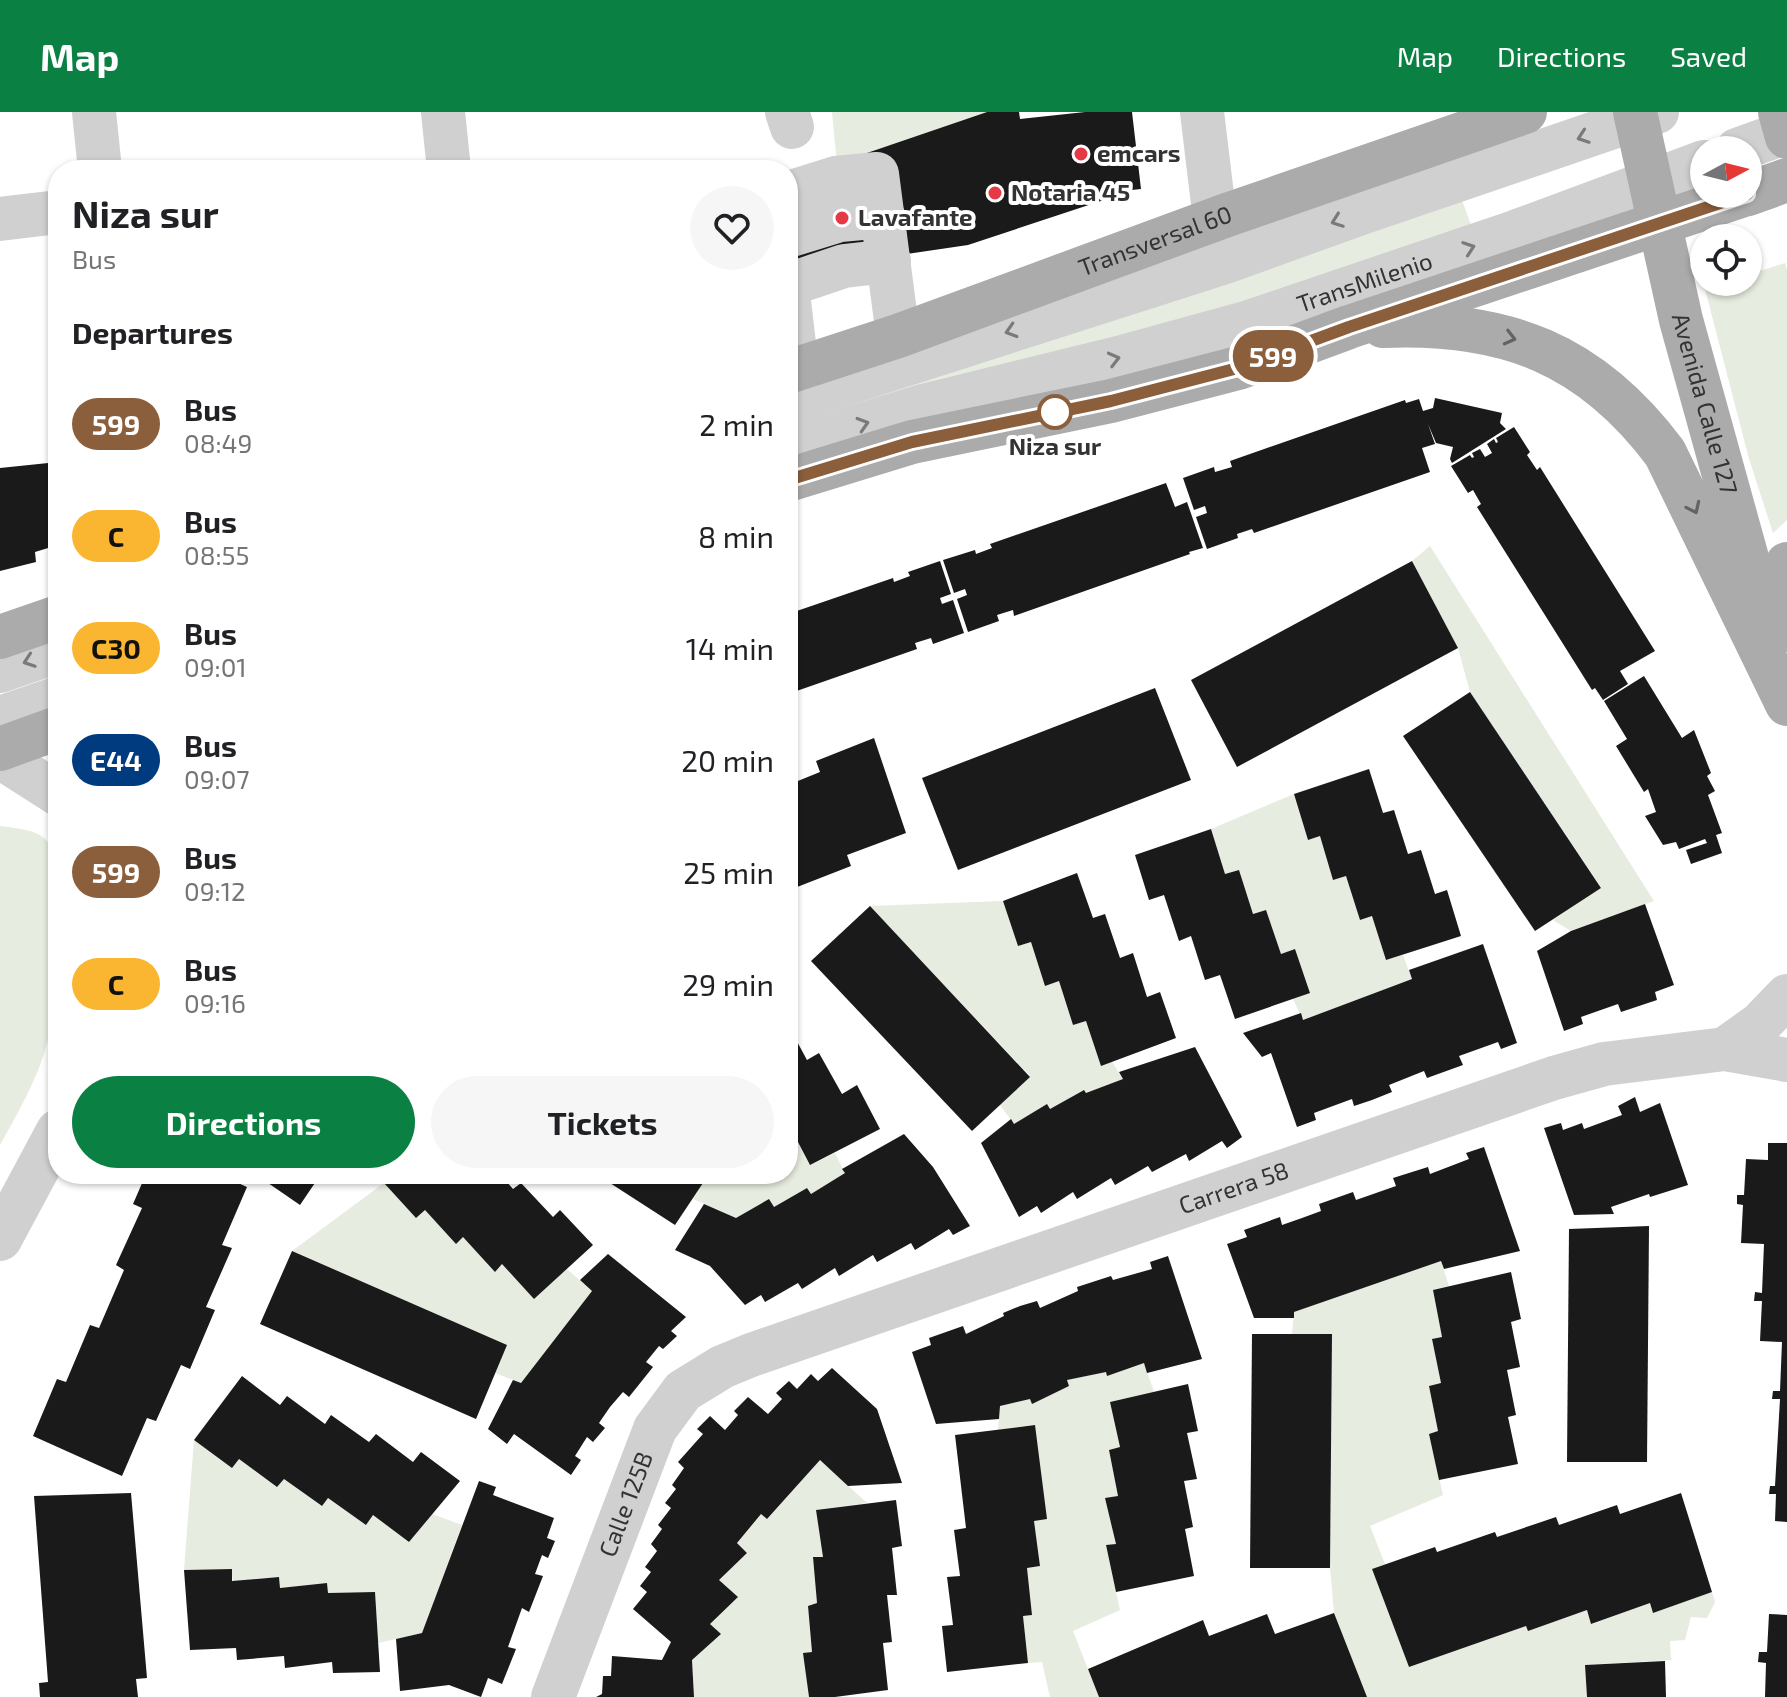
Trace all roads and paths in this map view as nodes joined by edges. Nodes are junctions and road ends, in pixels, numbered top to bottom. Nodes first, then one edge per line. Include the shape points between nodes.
1 (94, 112) edge
2 (443, 112) edge
3 (1202, 112) edge
4 (1457, 112) edge
5 (1525, 112) edge
6 (1643, 114) edge
7 (1785, 128) edge
8 (1762, 139) edge
9 (1406, 153) junction
10 (99, 160) edge
11 (448, 160) edge
12 (1690, 167) edge
13 (1787, 180) edge
14 (1650, 182) junction
15 (1762, 189) edge
16 (798, 190) edge
17 (798, 208) edge
18 (1706, 208) edge
19 (48, 213) edge
20 (0, 219) edge
21 (1215, 220) junction
22 (1660, 224) junction
23 (884, 227) junction
24 (798, 233) edge
25 (798, 257) edge
26 (798, 282) edge
27 (1349, 327) junction
28 (898, 336) junction
29 (798, 378) edge
30 (798, 380) edge
31 (798, 444) edge
32 (798, 477) edge
33 (1787, 564) edge
34 (48, 620) edge
35 (1787, 630) edge
36 (0, 637) edge
37 (48, 654) edge
38 (0, 671) edge
39 (1787, 693) edge
40 (48, 701) edge
41 (1787, 704) edge
42 (0, 718) edge
43 (48, 732) edge
44 (0, 749) edge
45 (0, 757) edge
46 (48, 788) edge
47 (1787, 996) edge
48 (1725, 1049) junction
49 (1787, 1060) edge
50 (48, 1150) edge
51 (0, 1239) edge
52 (751, 1355) joint
53 (553, 1697) edge

1 - 10 street
2 - 11 street
3 - 21 street
4 - 9 main road
5 - 9 main road, Transversal 60
6 - 14 main road, Avenida Calle 127
6 -> 30 street via 1225,262 882,370
7 - 8 street
9 - 21 main road, Transversal 60
12 - 14 street, TransMilenio
13 - 15 main road
14 - 22 main road, Avenida Calle 127
31 -> 14 street, TransMilenio via 923,406 1246,323
16 - 23 street via 836,178 877,174
17 - 23 street via 838,197
18 - 22 main road
19 - 20 street
21 - 28 main road, Transversal 60
22 - 27 main road
22 - 39 main road, Avenida Calle 127 via 1685,335
23 - 24 street via 840,220
23 - 25 street
23 - 26 street via 844,266
23 - 28 street
27 - 32 main road via 1238,368 1111,401 912,442
27 -> 41 main road via 1407,325 1513,337 1544,349 1606,387 1665,453
28 - 29 main road, Transversal 60
33 - 35 main road
34 - 36 main road
37 -> 38 street
40 - 42 street
43 - 44 main road
45 - 46 street
47 - 48 street, Carrera 58
48 - 49 street, Carrera 58
48 - 52 street, Carrera 58 via 1604,1064 1512,1110
50 - 51 street
52 - 53 street, Calle 125B via 683,1391 655,1429

